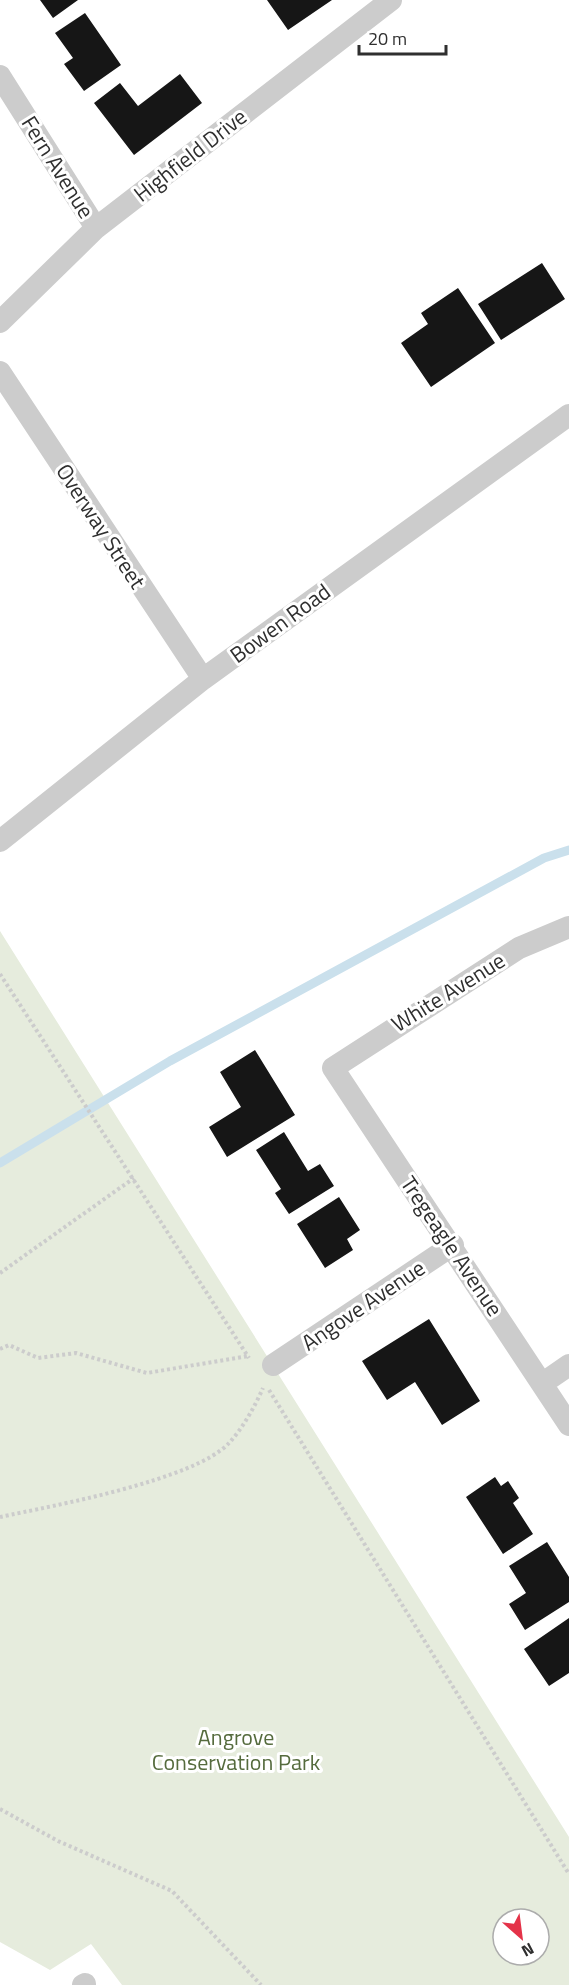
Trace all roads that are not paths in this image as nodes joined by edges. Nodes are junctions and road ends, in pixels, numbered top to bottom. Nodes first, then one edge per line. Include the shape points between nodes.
1 (391, 0) edge
2 (0, 76) edge
3 (96, 228) junction
4 (0, 322) edge
5 (0, 372) edge
6 (569, 415) edge
7 (203, 679) junction
8 (0, 841) edge
9 (569, 927) edge
10 (333, 1068) joint
11 (453, 1245) junction
12 (263, 1365) road end
13 (569, 1365) edge
14 (543, 1383) junction
15 (569, 1425) edge

1 - 3 street, Highfield Drive
2 - 3 street, Fern Avenue
3 - 4 street, Highfield Drive
5 - 7 street, Overway Street
6 - 7 street, Bowen Road
7 - 8 street, Bowen Road
9 - 10 street, White Avenue via 519,948
10 - 11 street, Tregeagle Avenue
11 - 12 street, Angove Avenue
11 - 14 street, Tregeagle Avenue
13 - 14 street
14 - 15 street, Tregeagle Avenue

